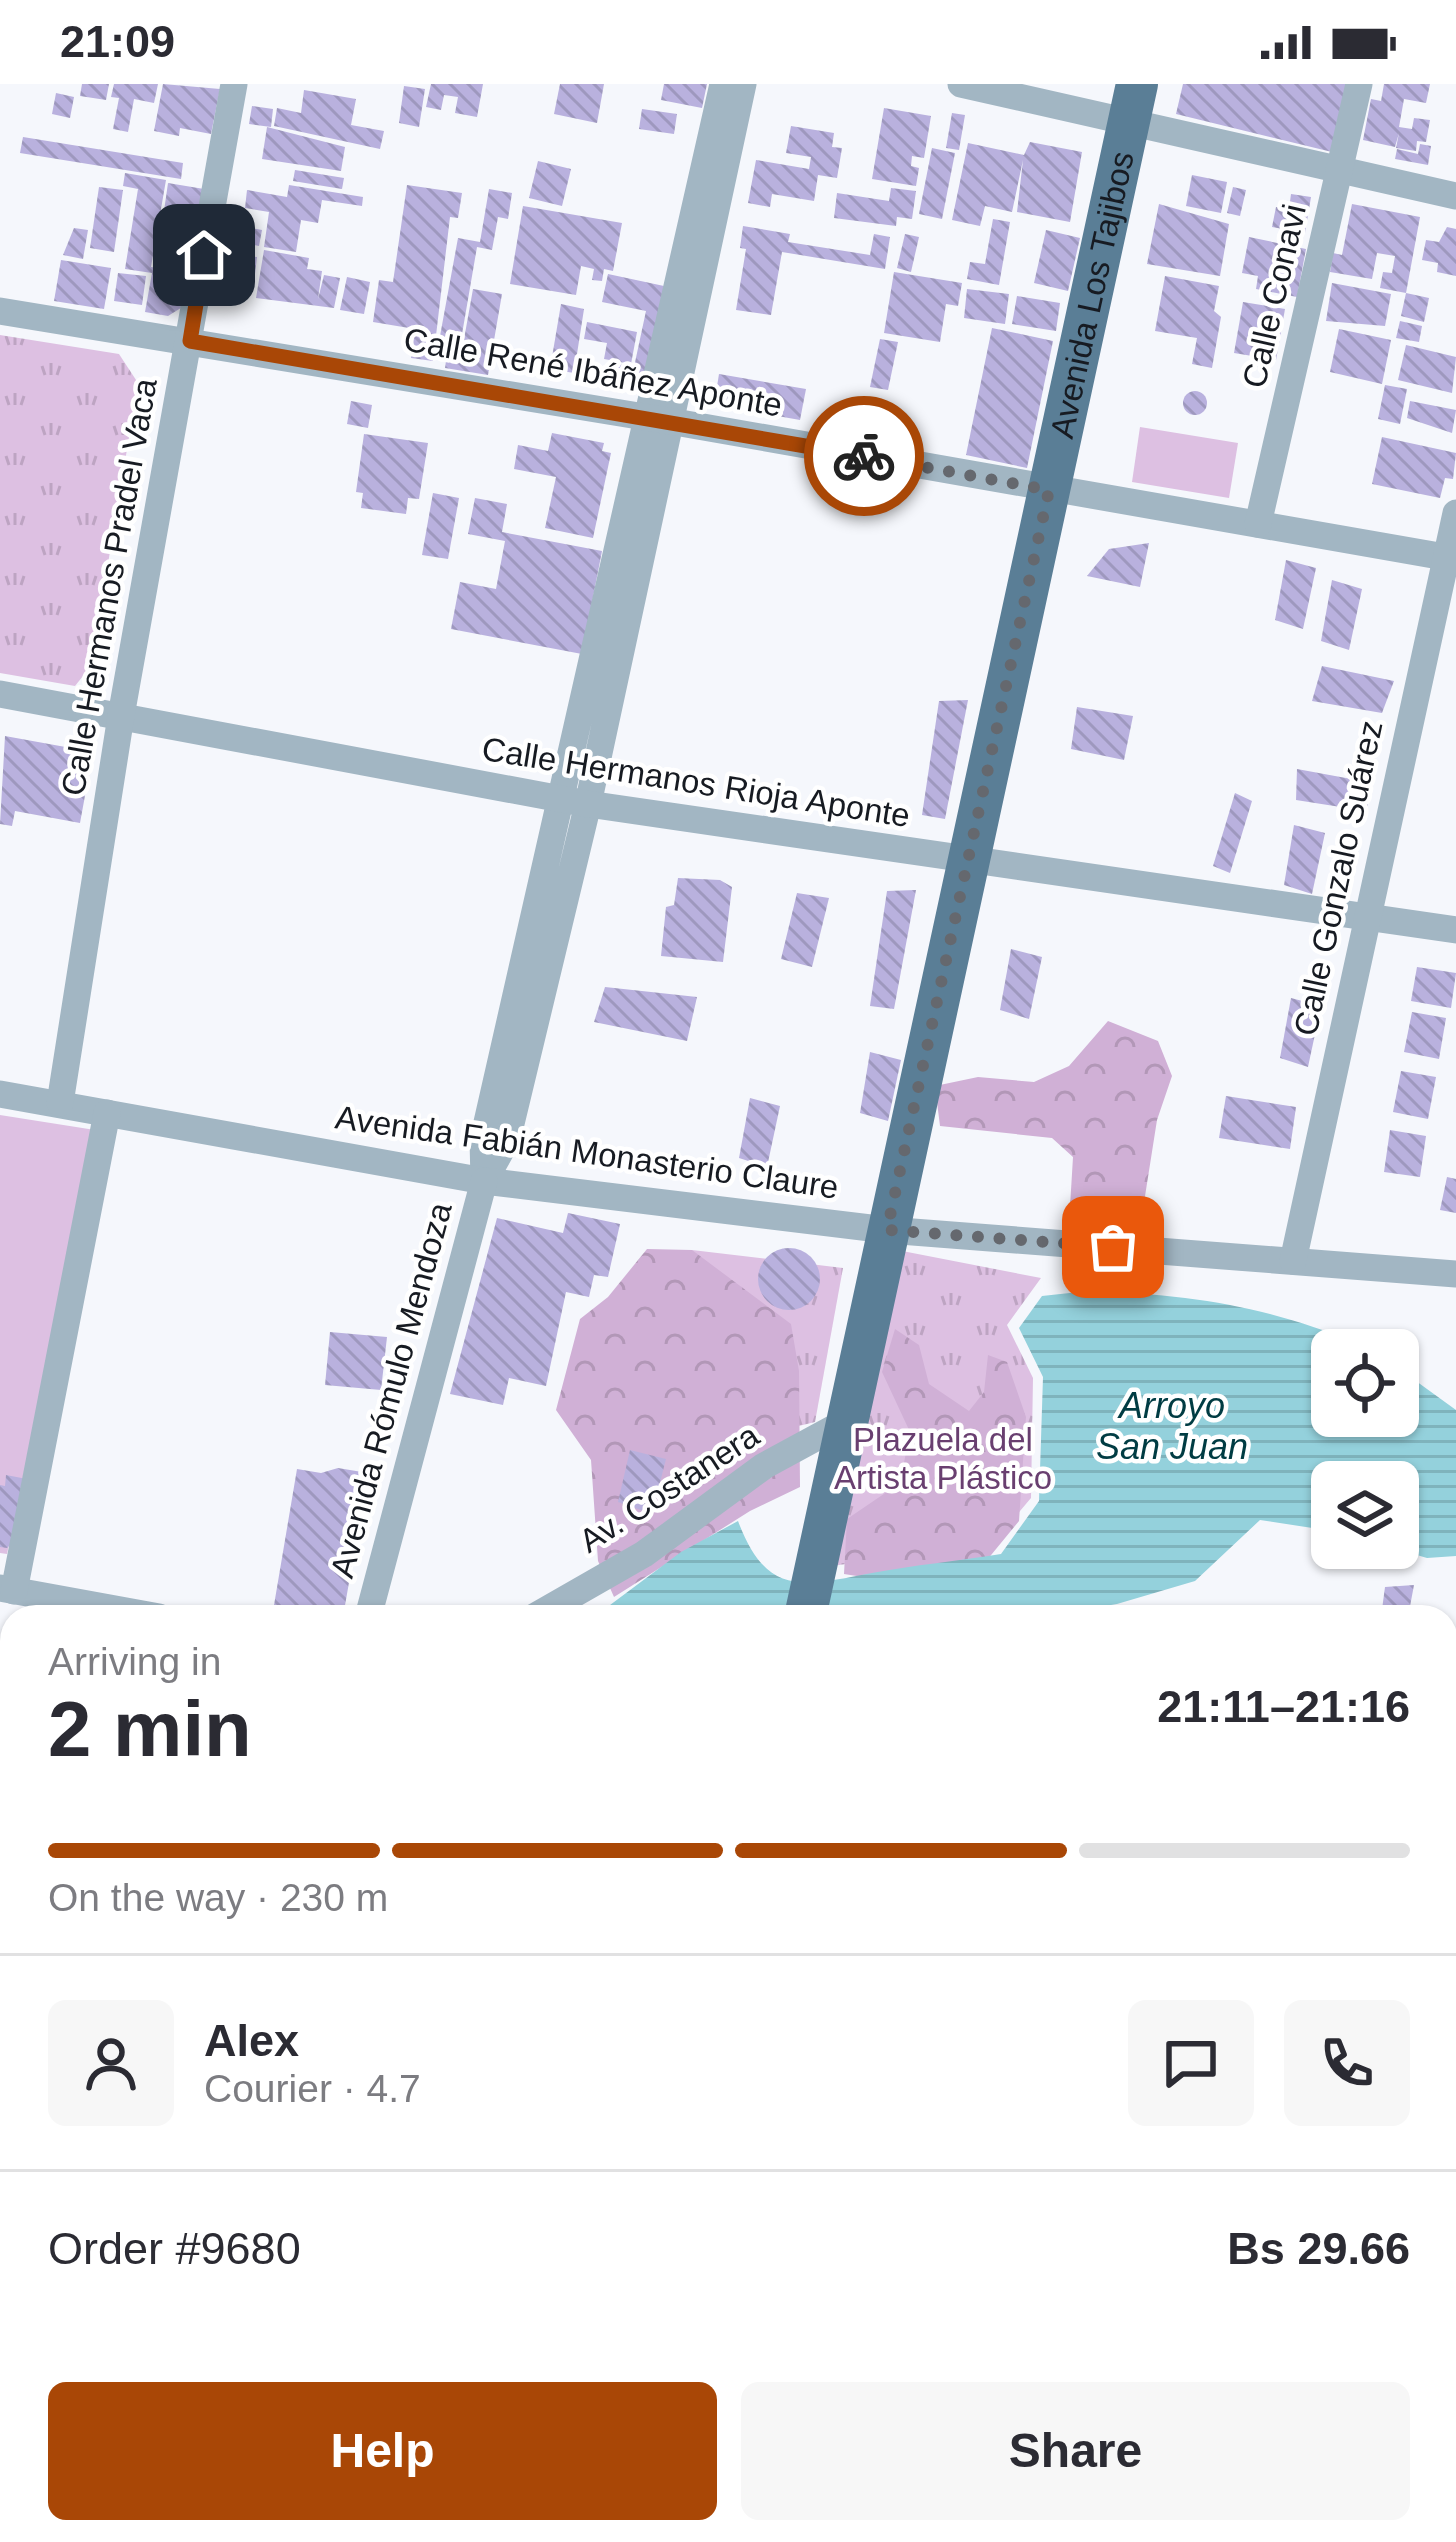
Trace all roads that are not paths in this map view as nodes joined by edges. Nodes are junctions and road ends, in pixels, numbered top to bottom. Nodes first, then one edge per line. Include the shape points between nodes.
1 (234, 84) edge
2 (723, 84) edge
3 (743, 84) edge
4 (961, 84) edge
5 (1359, 84) edge
6 (1132, 103) edge
7 (1340, 169) junction
8 (1456, 196) edge
9 (0, 311) edge
10 (190, 341) junction
11 (658, 419) junction
12 (1049, 490) junction
13 (1456, 513) edge
14 (1258, 524) junction
15 (1451, 559) edge
16 (0, 694) edge
17 (121, 716) junction
18 (574, 802) junction
19 (967, 862) junction
20 (1365, 914) junction
21 (1456, 929) edge
22 (0, 1094) edge
23 (60, 1103) junction
24 (107, 1113) junction
25 (484, 1181) junction
26 (887, 1230) junction
27 (1294, 1261) junction
28 (1456, 1274) edge
29 (845, 1422) junction
30 (7, 1589) edge
31 (94, 1605) edge
32 (371, 1605) edge
33 (555, 1605) edge
34 (808, 1605) edge

1 - 10 street, Calle Hermanos Pradel Vaca
2 - 11 street, Avenida Rómulo Mendoza
3 - 11 street, Avenida Rómulo Mendoza
4 - 6 street
5 - 7 street, Calle Conavi
6 - 7 street
6 - 12 main road, Avenida Los Tajibos
7 - 8 street
7 - 14 street, Calle Conavi
9 - 10 street, Calle René Ibáñez Aponte
10 - 11 street, Calle René Ibáñez Aponte
10 - 17 street, Calle Hermanos Pradel Vaca
11 - 12 street, Calle René Ibáñez Aponte
11 - 18 street, Avenida Rómulo Mendoza
12 - 14 street, Calle René Ibáñez Aponte
12 - 19 main road, Avenida Los Tajibos
13 - 15 street, Calle Gonzalo Suárez
14 - 15 street, Calle René Ibáñez Aponte
15 - 20 street, Calle Gonzalo Suárez
16 - 17 street, Calle Hermanos Rioja Aponte
17 - 18 street, Calle Hermanos Rioja Aponte
17 - 23 street, Calle Hermanos Pradel Vaca
18 - 19 street, Calle Hermanos Rioja Aponte
18 - 25 street, Avenida Rómulo Mendoza via 483,1140
19 - 20 street, Calle Hermanos Rioja Aponte
19 - 26 main road, Avenida Los Tajibos
20 - 21 street, Calle Hermanos Rioja Aponte
20 - 27 street, Calle Gonzalo Suárez
22 - 23 street, Avenida Fabián Monasterio Claure
23 - 24 street, Avenida Fabián Monasterio Claure
24 - 25 street, Avenida Fabián Monasterio Claure
24 - 30 street
25 - 26 street, Avenida Fabián Monasterio Claure
25 - 32 street, Avenida Rómulo Mendoza
26 - 27 street, Avenida Fabián Monasterio Claure
26 - 29 main road, Avenida Los Tajibos
27 - 28 street, Avenida Fabián Monasterio Claure
29 - 33 street, Av. Costanera via 764,1466 644,1554
29 - 34 main road, Avenida Los Tajibos
30 - 31 street

